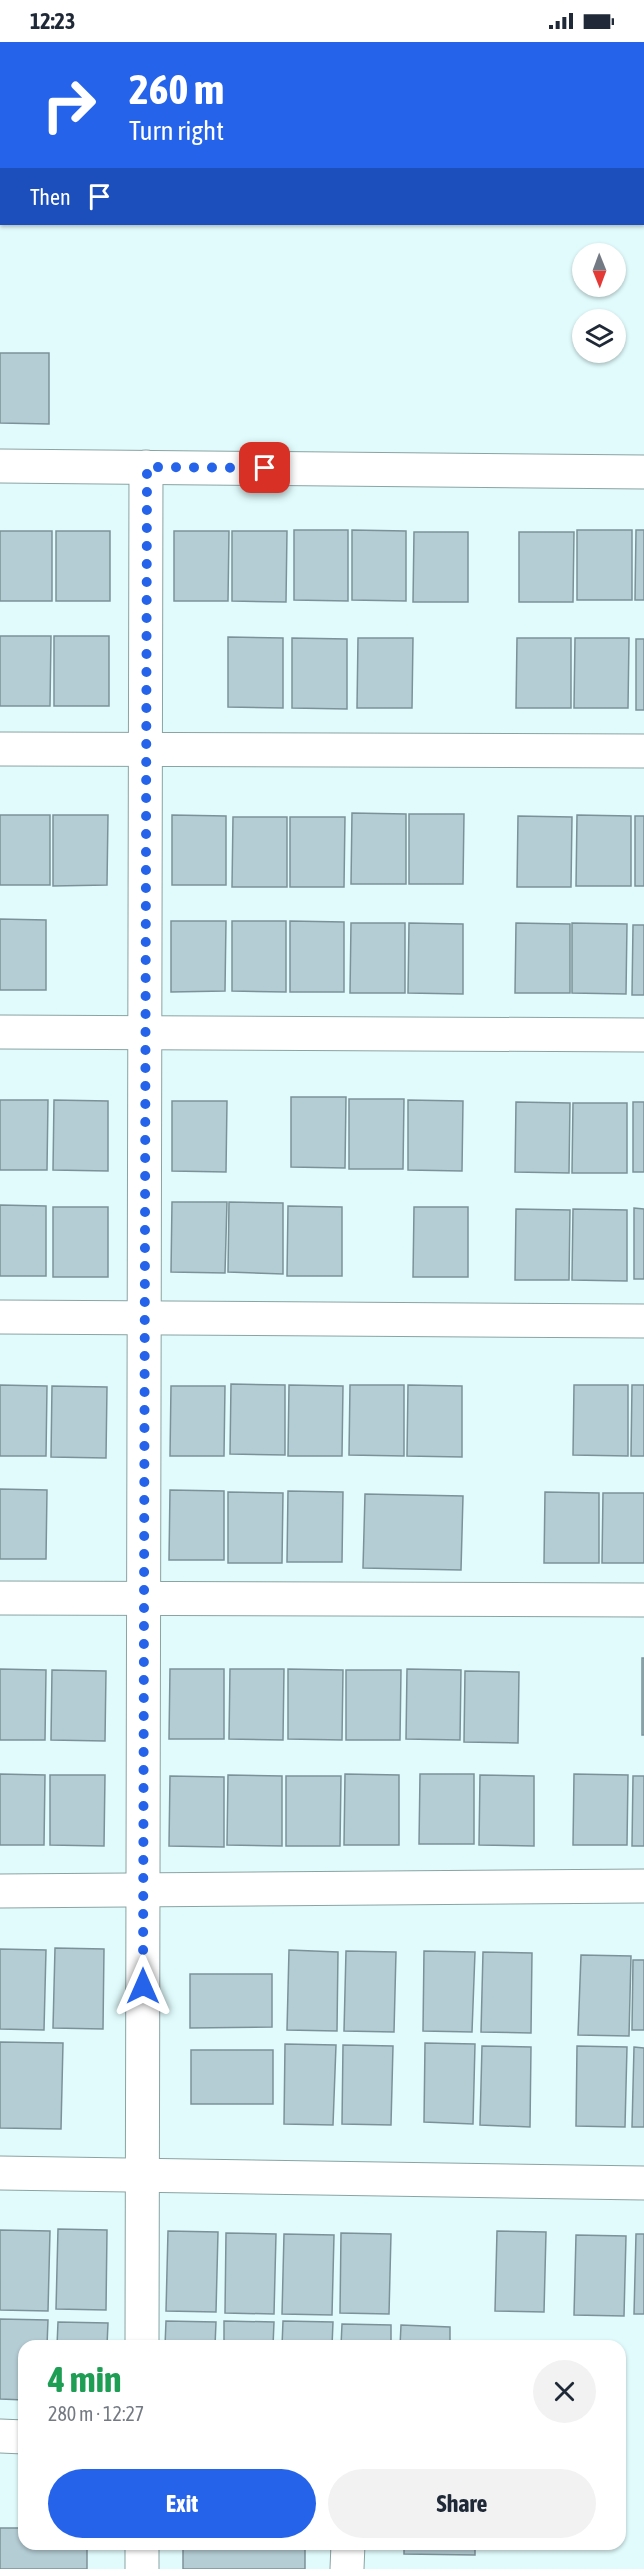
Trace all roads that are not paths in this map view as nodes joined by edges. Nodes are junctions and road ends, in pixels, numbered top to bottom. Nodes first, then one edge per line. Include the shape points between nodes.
1 (0, 466) edge
2 (147, 467) junction
3 (644, 472) edge
4 (0, 749) edge
5 (146, 750) junction
6 (644, 751) edge
7 (0, 1032) edge
8 (145, 1033) junction
9 (644, 1035) edge
10 (0, 1317) edge
11 (145, 1318) junction
12 (644, 1321) edge
13 (0, 1598) edge
14 (144, 1598) junction
15 (644, 1600) edge
16 (644, 1886) edge
17 (0, 1891) edge
18 (144, 1891) junction
19 (0, 2173) edge
20 (143, 2175) junction
21 (644, 2182) edge
22 (142, 2340) edge
23 (0, 2436) edge
24 (18, 2437) edge
25 (142, 2550) edge
26 (348, 2550) edge
27 (142, 2569) edge
28 (348, 2569) edge

1 - 2 street
2 - 3 street
2 - 5 street
4 - 5 street
5 - 6 street
5 - 8 street
7 - 8 street
8 - 9 street
8 - 11 street
10 - 11 street
11 - 12 street
11 - 14 street
13 - 14 street
14 - 15 street
14 - 18 street
16 - 18 street
17 - 18 street
18 - 20 street
19 - 20 street
20 - 21 street
20 - 22 street
23 - 24 street
25 - 27 street
26 - 28 street

